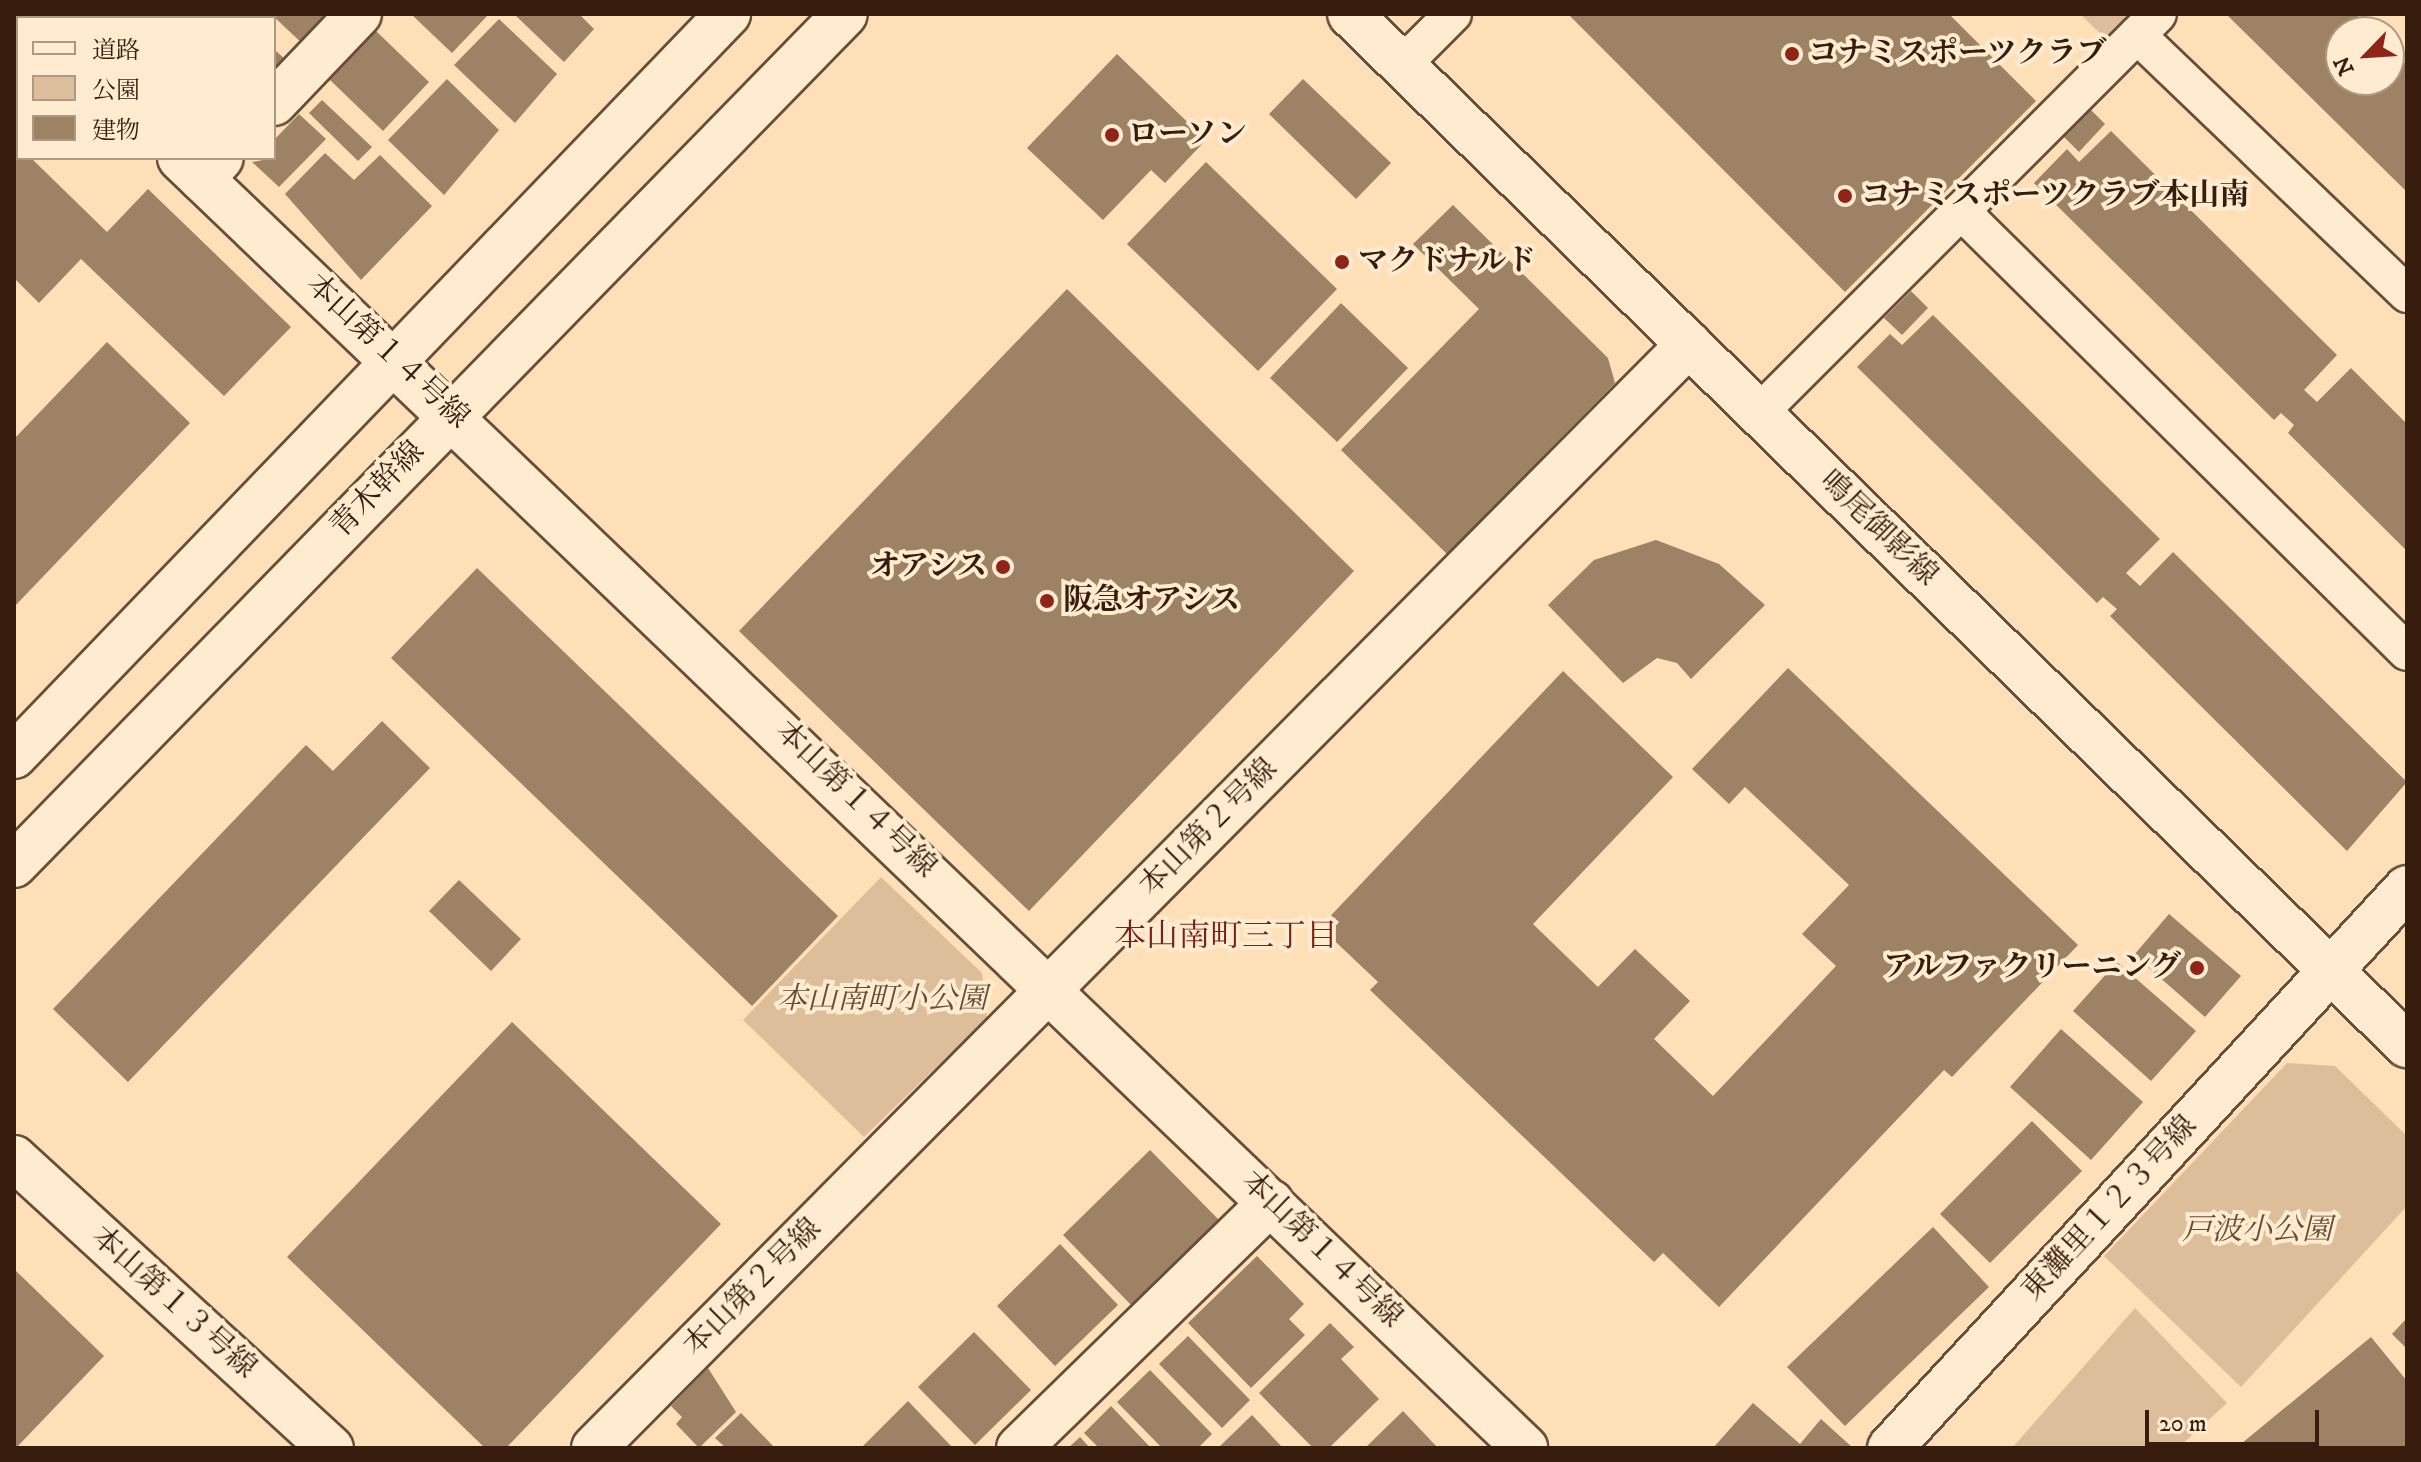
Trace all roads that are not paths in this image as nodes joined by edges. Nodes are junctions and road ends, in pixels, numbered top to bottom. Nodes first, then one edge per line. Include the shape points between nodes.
1 (359, 14) edge
2 (728, 14) edge
3 (845, 14) edge
4 (1350, 14) edge
5 (1453, 14) edge
6 (2147, 24) edge
7 (1402, 65) junction
8 (276, 101) edge
9 (201, 165) edge
10 (1961, 211) junction
11 (2407, 294) edge
12 (1689, 344) junction
13 (395, 360) junction
14 (453, 413) junction
15 (1759, 413) junction
16 (2407, 652) edge
17 (14, 756) edge
18 (14, 865) edge
19 (2407, 888) edge
20 (2330, 971) junction
21 (1050, 989) junction
22 (2407, 1045) edge
23 (14, 1158) edge
24 (1271, 1202) junction
25 (331, 1448) edge
26 (594, 1448) edge
27 (1019, 1448) edge
28 (1525, 1448) edge
29 (1890, 1448) edge

1 - 8 street
2 - 13 street
3 - 14 street, 青木幹線
4 - 7 street, 鳴尾御影線
5 - 7 lane
6 - 10 lane
6 - 11 lane
7 - 12 street, 鳴尾御影線
9 - 13 street, 本山第１４号線
10 - 15 lane
10 - 16 lane
12 - 15 street, 鳴尾御影線
12 - 21 street, 本山第２号線
13 - 14 street, 本山第１４号線
13 - 17 street
14 - 18 street, 青木幹線
14 - 21 street, 本山第１４号線
15 - 20 street, 鳴尾御影線
19 - 20 street, 東灘里１２３号線
20 - 22 street, 鳴尾御影線
20 - 29 street, 東灘里１２３号線
21 - 24 street, 本山第１４号線
21 - 26 street, 本山第２号線
23 - 25 street, 本山第１３号線
24 - 27 street
24 - 28 street, 本山第１４号線

